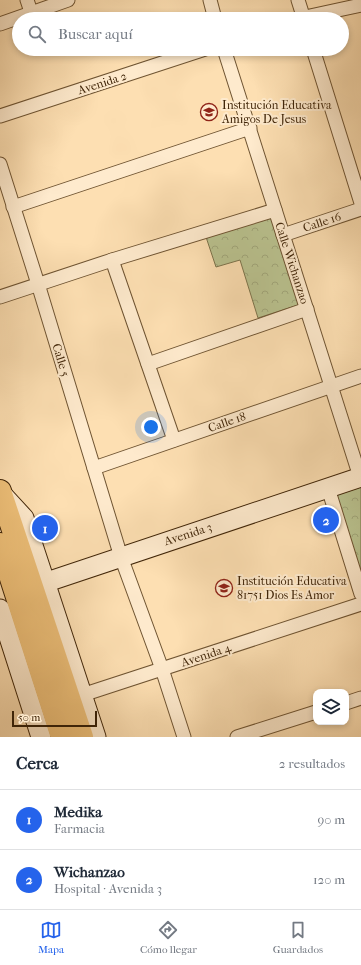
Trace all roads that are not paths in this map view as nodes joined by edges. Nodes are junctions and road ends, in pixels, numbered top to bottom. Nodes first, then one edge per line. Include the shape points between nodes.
1 (68, 0) edge
2 (210, 0) edge
3 (298, 0) edge
4 (361, 5) edge
5 (29, 6) edge
6 (19, 12) edge
7 (213, 12) edge
8 (300, 12) edge
9 (329, 12) edge
10 (12, 17) edge
11 (0, 24) edge
12 (183, 56) edge
13 (226, 56) edge
14 (316, 56) edge
15 (0, 116) edge
16 (250, 128) junction
17 (0, 164) edge
18 (361, 203) edge
19 (13, 207) junction
20 (361, 209) edge
21 (276, 210) junction
22 (283, 235) junction
23 (112, 260) junction
24 (38, 284) junction
25 (0, 297) edge
26 (307, 308) junction
27 (148, 364) junction
28 (361, 376) edge
29 (331, 386) junction
30 (174, 440) junction
31 (94, 468) junction
32 (361, 477) edge
33 (328, 488) junction
34 (0, 492) edge
35 (0, 544) edge
36 (121, 557) junction
37 (31, 587) junction
38 (361, 594) edge
39 (361, 604) edge
40 (0, 609) edge
41 (162, 669) junction
42 (361, 698) edge
43 (68, 700) junction
44 (349, 702) edge
45 (313, 713) edge
46 (41, 737) edge
47 (62, 737) edge
48 (82, 737) edge
49 (96, 737) edge
50 (184, 737) edge
51 (237, 737) edge

1 - 5 street
2 - 7 street
3 - 8 street
4 - 9 street
5 - 6 street
10 - 11 street
12 - 15 street, Avenida 2
13 - 16 street, Calle Wichanzao
14 - 18 street
16 - 19 street
16 - 21 street, Calle Wichanzao
17 - 19 street, Calle 5
19 - 24 street, Calle 5
20 - 22 street, Calle 16
21 - 22 street, Calle Wichanzao
21 - 23 street
22 - 26 street, Calle Wichanzao
23 - 24 street
23 - 27 street
24 - 25 street
24 - 31 street, Calle 5
26 - 27 street
26 - 29 street, Calle Wichanzao
27 - 30 street
28 - 29 street, Calle 18
29 - 30 street, Calle 18
29 - 32 street, Calle Wichanzao
30 - 31 street, Calle 18
31 - 36 street, Calle 5
32 - 33 street, Avenida 3
33 - 36 street, Avenida 3
33 - 38 street
34 - 37 highway
35 - 37 highway
36 - 37 street, Avenida 3
36 - 41 street, Calle 5
37 - 43 highway
37 - 43 street
39 - 41 street, Avenida 4
40 - 46 street
41 - 43 street, Avenida 4
41 - 50 street, Calle 5
42 - 44 street
43 - 47 highway
43 - 48 highway
43 - 49 street
45 - 51 street

